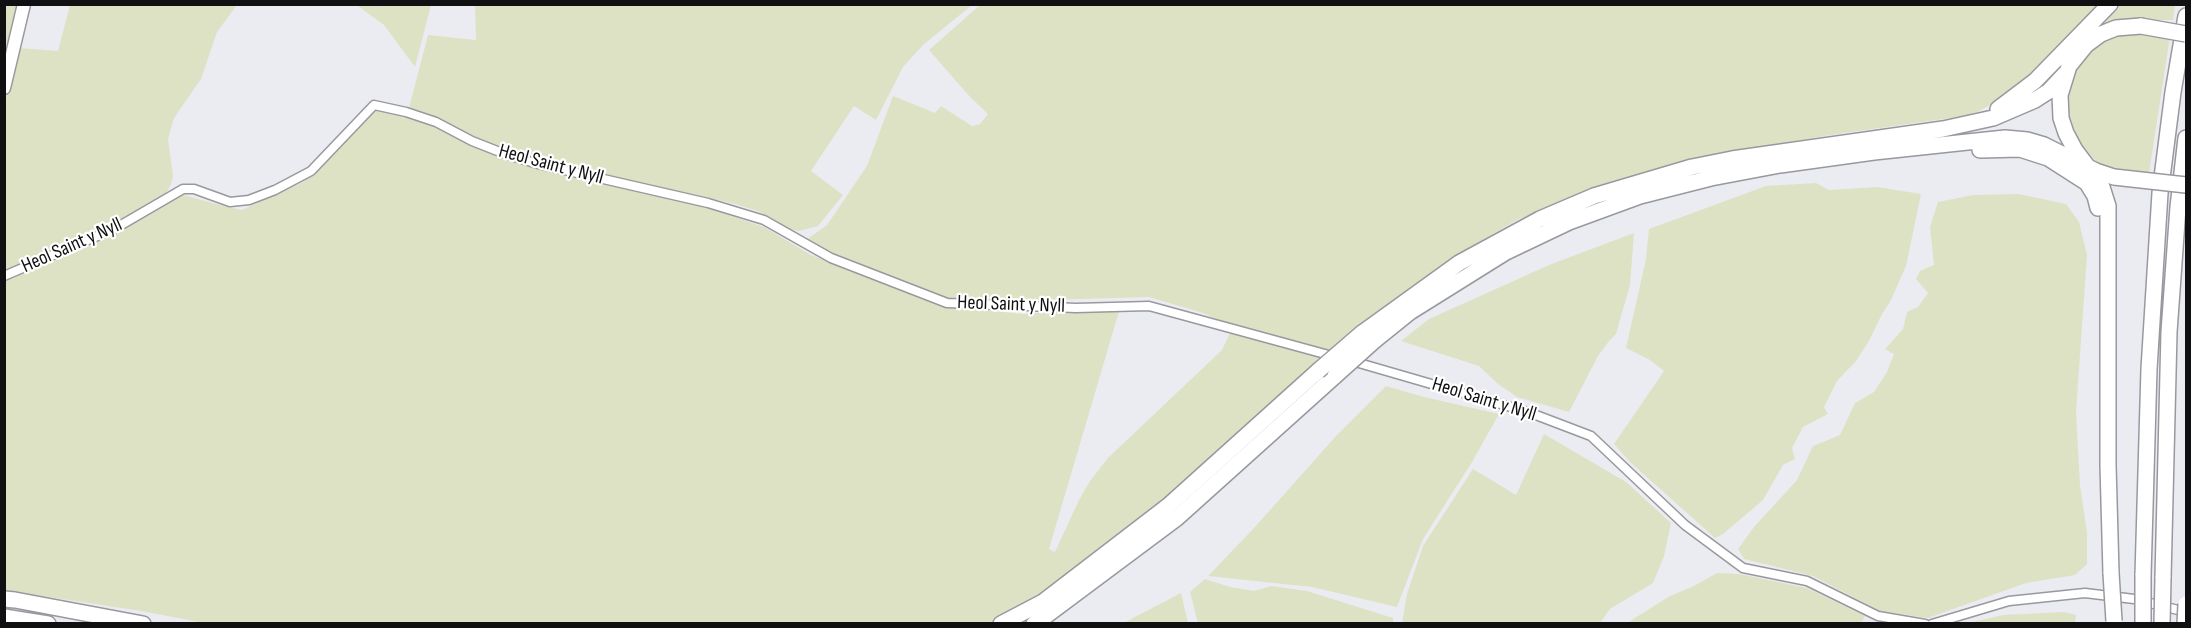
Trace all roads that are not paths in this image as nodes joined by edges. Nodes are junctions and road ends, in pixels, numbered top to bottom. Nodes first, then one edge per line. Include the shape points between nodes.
1 (24, 4) edge
2 (2111, 4) edge
3 (2187, 15) edge
4 (2187, 34) edge
5 (2079, 52) junction
6 (2065, 74) junction
7 (4, 88) edge
8 (1974, 122) junction
9 (2187, 138) edge
10 (1780, 165) junction
11 (2089, 167) junction
12 (2187, 185) edge
13 (4, 276) edge
14 (1368, 337) junction
15 (2108, 421) junction
16 (4, 599) edge
17 (2187, 604) edge
18 (2187, 612) edge
19 (4, 617) edge
20 (2114, 622) edge
21 (48, 624) edge
22 (143, 624) edge
23 (1001, 624) edge
24 (1034, 624) edge
25 (1925, 624) edge
26 (1932, 624) edge
27 (2143, 624) edge
28 (2162, 624) edge
29 (2185, 624) edge

1 - 7 street
2 - 5 highway
2 - 8 highway via 2024,91
3 - 27 highway, bridge via 2160,193 2149,369
4 - 5 highway, bridge via 2123,27 2094,38
5 - 6 highway
6 - 8 highway via 2035,100
6 - 11 highway via 2060,95 2061,118 2069,140
8 - 14 highway via 1722,161 1594,196 1540,219 1459,262
9 - 28 highway, bridge via 2169,332
10 - 11 highway via 2005,138 2036,142
10 - 14 highway via 1640,196 1569,222 1506,252
10 - 15 highway via 1849,163 2007,148 2048,158 2087,183 2095,196 2099,218
11 - 12 highway, bridge via 2114,177
11 - 15 highway via 2101,184 2108,206
13 - 25 street, Heol Saint y Nyll via 116,228 183,189 195,189 230,202 275,190 311,171 374,105 436,122 472,141 538,164 708,203 764,220 831,258 947,303 1076,308 1149,306 1528,412 1591,436 1685,525 1743,568 1807,581 1878,616
14 - 23 highway, bridge via 1318,371 1168,506 1043,602
14 - 24 highway, bridge via 1335,376 1177,518
15 - 20 highway, bridge
16 - 22 highway
17 - 29 highway, bridge
18 - 26 street via 2134,599 2085,593 2009,601
19 - 21 highway

